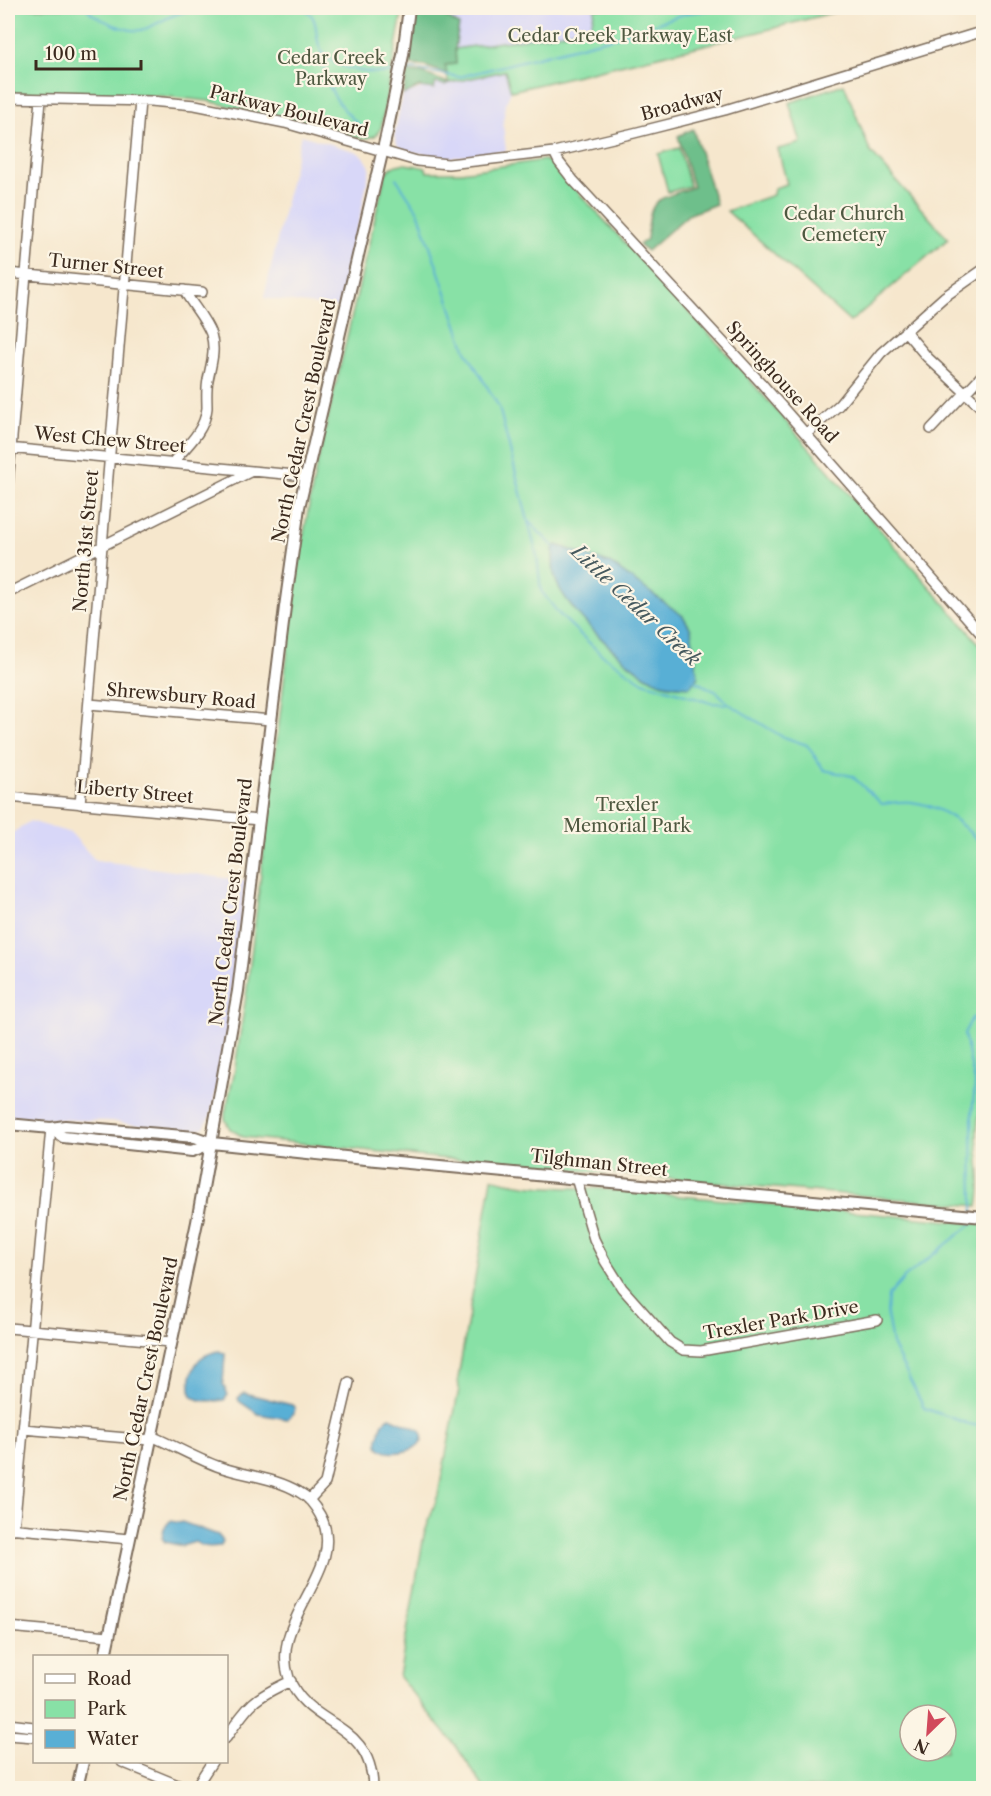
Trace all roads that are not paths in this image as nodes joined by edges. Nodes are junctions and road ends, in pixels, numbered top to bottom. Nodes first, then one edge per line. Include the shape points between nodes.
1 (409, 8) edge
2 (984, 31) edge
3 (8, 98) edge
4 (41, 99) junction
5 (140, 101) junction
6 (382, 151) junction
7 (554, 152) junction
8 (984, 269) edge
9 (8, 273) edge
10 (27, 274) junction
11 (125, 284) junction
12 (184, 290) junction
13 (202, 292) dead end
14 (905, 331) junction
15 (984, 373) edge
16 (965, 392) junction
17 (984, 410) edge
18 (931, 429) dead end
19 (806, 434) junction
20 (9, 448) edge
21 (110, 457) junction
22 (172, 462) junction
23 (210, 466) junction
24 (254, 470) junction
25 (306, 476) junction
26 (229, 482) junction
27 (8, 484) edge
28 (102, 546) junction
29 (8, 593) edge
30 (984, 637) edge
31 (88, 704) junction
32 (271, 720) junction
33 (8, 797) edge
34 (80, 804) junction
35 (259, 820) junction
36 (984, 1115) edge
37 (8, 1124) edge
38 (51, 1128) junction
39 (212, 1143) junction
40 (984, 1155) edge
41 (576, 1178) junction
42 (984, 1216) edge
43 (877, 1320) dead end
44 (8, 1328) edge
45 (32, 1330) junction
46 (171, 1342) junction
47 (349, 1382) dead end
48 (23, 1429) junction
49 (150, 1438) junction
50 (309, 1500) junction
51 (11, 1529) edge
52 (129, 1539) junction
53 (8, 1627) edge
54 (109, 1636) junction
55 (105, 1655) edge
56 (291, 1680) junction
57 (8, 1724) edge
58 (33, 1727) edge
59 (8, 1734) edge
60 (228, 1735) edge
61 (33, 1737) edge
62 (83, 1763) edge
63 (127, 1763) edge
64 (211, 1763) edge
65 (77, 1788) edge
66 (185, 1788) edge
67 (195, 1788) edge
68 (373, 1788) edge

1 - 6 main road, North Cedar Crest Boulevard via 403,56
2 - 7 street, Broadway via 725,110
3 - 4 street, Parkway Boulevard
4 - 5 street, Parkway Boulevard
4 - 10 street
5 - 6 street, Parkway Boulevard via 195,105 255,116
5 - 11 street, North 31st Street
6 - 7 street, Broadway via 417,161 448,164
6 - 25 main road, North Cedar Crest Boulevard
7 - 19 street, Springhouse Road via 573,180
8 - 14 street
9 - 10 street, Turner Street
10 - 11 street, Turner Street
10 - 20 street
11 - 12 street, Turner Street
11 - 21 street, North 31st Street
12 - 13 street, Turner Street
12 - 22 street via 211,336 213,359 203,424
14 - 16 street
14 - 19 street via 876,358 839,405
15 - 16 street
16 - 17 street
16 - 18 street
19 - 30 street, Springhouse Road
20 - 21 street, West Chew Street
20 - 27 street
21 - 22 street, West Chew Street
21 - 28 street, North 31st Street
22 - 23 street, West Chew Street
23 - 24 street, West Chew Street
23 - 26 street, West Chew Street via 224,473
24 - 25 street, West Chew Street
24 - 26 street
25 - 32 main road, North Cedar Crest Boulevard via 289,570
26 - 28 street
28 - 29 street
28 - 31 street, North 31st Street
31 - 32 street, Shrewsbury Road
31 - 34 street, North 31st Street
32 - 35 main road, North Cedar Crest Boulevard
33 - 34 street, Liberty Street
34 - 35 street, Liberty Street
35 - 39 main road, North Cedar Crest Boulevard via 238,991
36 - 40 street
37 - 38 main road, Tilghman Street
38 - 39 main road, Tilghman Street via 196,1138
38 - 45 street
39 - 41 main road, Tilghman Street
39 - 46 main road, North Cedar Crest Boulevard
41 - 42 main road, Tilghman Street
41 - 43 street, Trexler Park Drive via 605,1262 643,1313 683,1350 701,1351
44 - 45 street
45 - 46 street
45 - 48 street
46 - 49 main road, North Cedar Crest Boulevard
47 - 50 street via 325,1483
48 - 49 street
48 - 51 street
49 - 50 street via 216,1466 286,1484
49 - 52 main road, North Cedar Crest Boulevard
50 - 56 street via 324,1521 328,1538 324,1559 288,1637 286,1659
51 - 52 street
52 - 54 main road, North Cedar Crest Boulevard
53 - 54 street
54 - 55 main road, North Cedar Crest Boulevard
56 - 60 street via 253,1701
56 - 68 street via 311,1708 363,1749
57 - 58 street
59 - 61 street
62 - 65 main road
63 - 66 street
64 - 67 street

